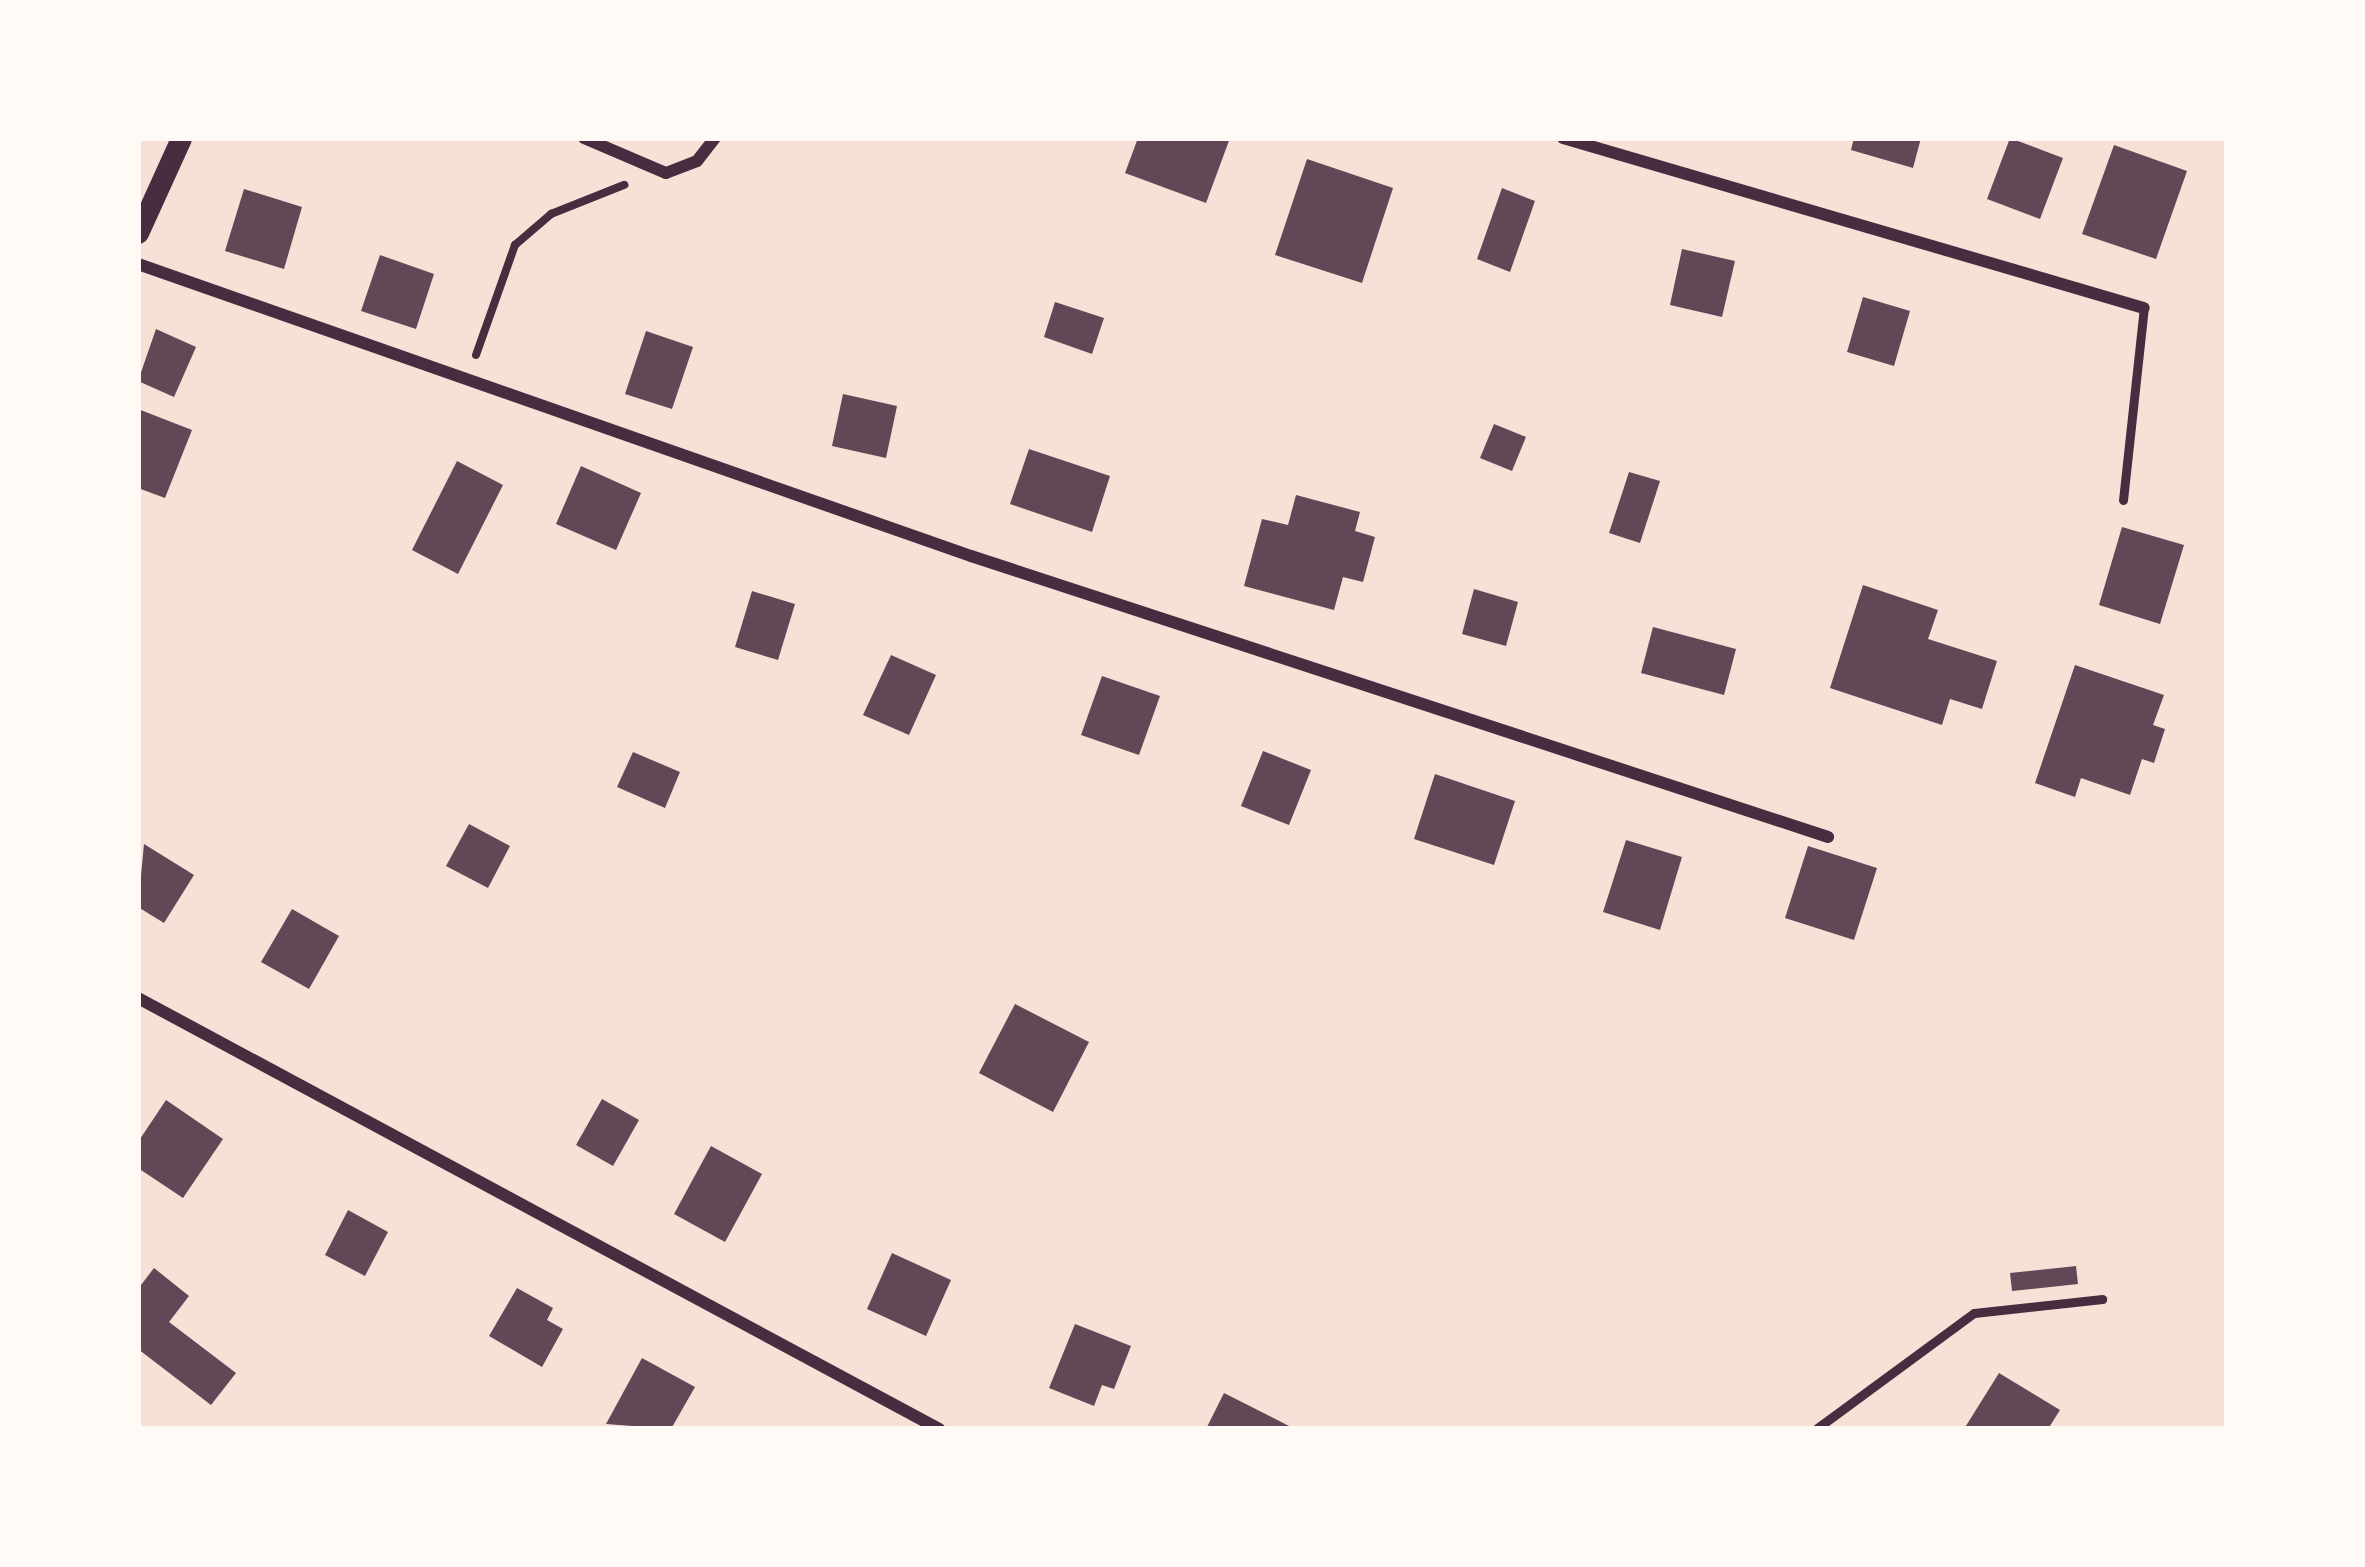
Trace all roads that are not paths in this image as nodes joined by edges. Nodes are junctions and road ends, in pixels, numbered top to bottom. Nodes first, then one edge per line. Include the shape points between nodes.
1 (181, 138) edge
2 (584, 138) edge
3 (715, 138) edge
4 (1563, 138) edge
5 (138, 233) edge
6 (138, 264) edge
7 (2144, 308) joint
8 (2123, 500) dead end
9 (1828, 837) dead end
10 (138, 998) edge
11 (2102, 1299) dead end
12 (939, 1429) edge
13 (1816, 1429) edge

1 - 5 street
2 - 3 street via 666,173 697,161
4 - 7 street
6 - 9 street via 971,556
7 - 8 lane
10 - 12 street
11 - 13 lane via 1974,1312

